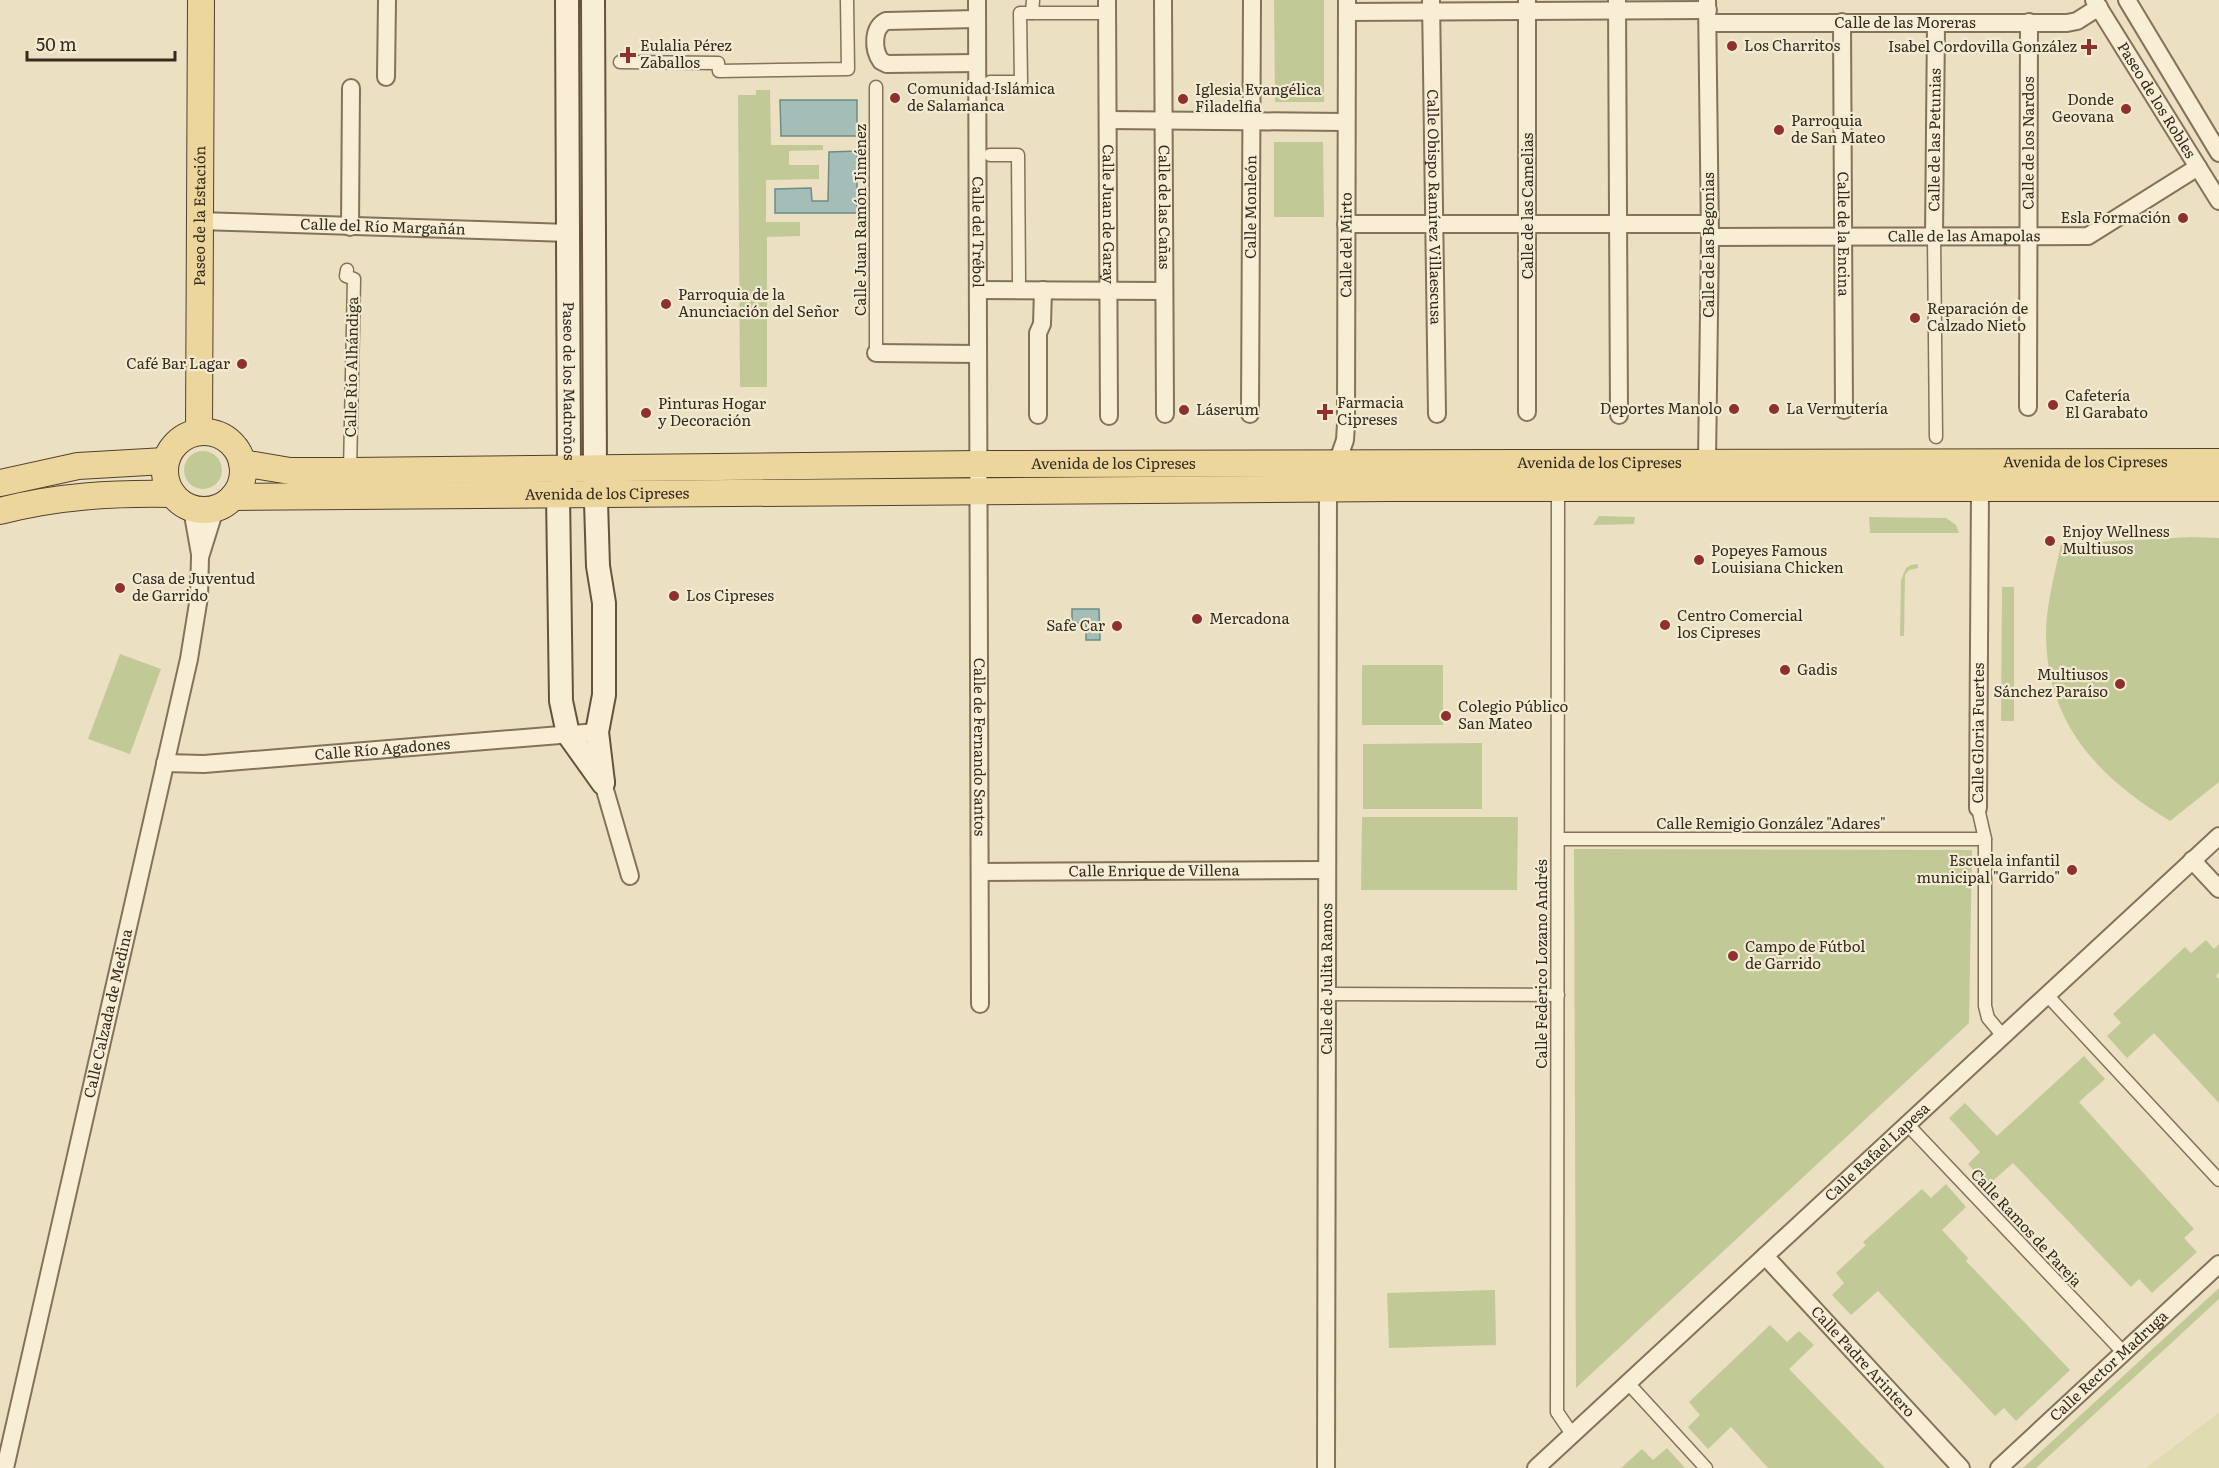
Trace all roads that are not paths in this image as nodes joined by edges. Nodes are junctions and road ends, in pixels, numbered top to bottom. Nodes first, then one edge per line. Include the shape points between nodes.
1 (201, 0) edge
2 (387, 0) edge
3 (567, 0) edge
4 (593, 0) edge
5 (847, 0) edge
6 (977, 0) edge
7 (1032, 0) edge
8 (1162, 0) edge
9 (1252, 0) edge
10 (2127, 0) edge
11 (2097, 4) edge
12 (1617, 5) edge
13 (1347, 6) edge
14 (1431, 6) edge
15 (1527, 6) edge
16 (1107, 7) edge
17 (1708, 11) edge
18 (1032, 13) junction
19 (977, 19) junction
20 (1842, 22) junction
21 (2029, 22) junction
22 (1936, 23) junction
23 (620, 62) dead end
24 (977, 63) junction
25 (386, 77) dead end
26 (990, 82) dead end
27 (876, 87) dead end
28 (351, 88) dead end
29 (1108, 120) junction
30 (1164, 120) junction
31 (1251, 121) junction
32 (1346, 122) junction
33 (2219, 153) edge
34 (990, 155) dead end
35 (2198, 167) junction
36 (2219, 201) edge
37 (199, 221) junction
38 (1346, 224) junction
39 (1434, 224) junction
40 (1528, 224) junction
41 (1619, 224) junction
42 (350, 227) junction
43 (1710, 230) junction
44 (569, 233) junction
45 (1934, 236) junction
46 (1843, 237) junction
47 (2028, 237) junction
48 (347, 270) dead end
49 (1019, 280) dead end
50 (978, 290) junction
51 (1043, 290) junction
52 (1108, 290) junction
53 (1164, 291) junction
54 (876, 353) joint
55 (978, 354) junction
56 (2028, 407) dead end
57 (1844, 410) dead end
58 (1527, 412) dead end
59 (1166, 414) dead end
60 (1250, 414) dead end
61 (1437, 414) dead end
62 (1619, 414) dead end
63 (1038, 415) dead end
64 (1109, 416) dead end
65 (199, 432) junction
66 (1936, 437) dead end
67 (165, 461) junction
68 (1707, 462) junction
69 (1989, 462) junction
70 (2219, 462) edge
71 (242, 463) junction
72 (978, 464) junction
73 (1338, 465) junction
74 (350, 471) junction
75 (569, 471) junction
76 (596, 482) junction
77 (0, 483) edge
78 (1714, 488) junction
79 (1980, 488) junction
80 (2219, 488) edge
81 (1328, 489) junction
82 (1558, 489) junction
83 (979, 491) junction
84 (171, 494) junction
85 (558, 494) junction
86 (214, 505) junction
87 (0, 511) edge
88 (200, 557) junction
89 (597, 732) junction
90 (568, 734) junction
91 (165, 763) junction
92 (603, 783) junction
93 (1978, 808) joint
94 (2219, 836) edge
95 (1558, 838) junction
96 (1985, 840) junction
97 (2192, 860) junction
98 (1327, 870) junction
99 (980, 872) junction
100 (630, 876) dead end
101 (2219, 889) edge
102 (1327, 994) junction
103 (1558, 995) junction
104 (2047, 995) junction
105 (980, 1004) dead end
106 (2003, 1036) junction
107 (1907, 1124) junction
108 (2219, 1180) edge
109 (1765, 1256) junction
110 (2219, 1264) edge
111 (2124, 1353) junction
112 (1628, 1383) junction
113 (1572, 1434) junction
114 (5, 1468) edge
115 (1326, 1468) edge
116 (1536, 1468) edge
117 (1706, 1468) edge
118 (1961, 1468) edge
119 (1999, 1468) edge

1 - 37 main road, Paseo de la Estación
2 - 25 street
3 - 44 main road, Paseo de los Madroños
4 - 76 main road, Paseo de los Madroños
5 - 23 street via 848,69 718,71 718,63
6 - 19 street, Calle del Trébol
7 - 18 street
8 - 30 street, Calle de las Cañas
9 - 31 street, Calle Monleón
10 - 33 street, Paseo de los Robles
11 - 21 street, Calle de las Moreras via 2077,21
11 - 35 street, Paseo de los Robles
12 - 15 street, Calle de las Moreras
12 - 17 street, Calle de las Moreras
12 - 41 street
13 - 14 street, Calle de las Moreras
13 - 32 street, Calle del Mirto
14 - 15 street, Calle de las Moreras
14 - 39 street, Calle Obispo Ramírez Villaescusa
15 - 40 street, Calle de las Camelias
16 - 18 street, Calle Juan de Garay
16 - 29 street, Calle Juan de Garay
17 - 20 street, Calle de las Moreras
17 - 43 street, Calle de las Begonias
18 - 26 street via 1020,13 1021,82
19 - 24 street, Calle del Trébol
19 - 24 street via 886,21 877,30 876,48 881,61 887,64
20 - 22 street, Calle de las Moreras
20 - 46 street, Calle de la Encina
21 - 22 street, Calle de las Moreras
21 - 47 street, Calle de los Nardos
22 - 45 street, Calle de las Petunias
24 - 50 street, Calle del Trébol
27 - 54 street, Calle Juan Ramón Jiménez
28 - 42 street
29 - 30 street
29 - 52 street, Calle Juan de Garay
30 - 31 street
30 - 53 street, Calle de las Cañas
31 - 32 street
31 - 60 street, Calle Monleón
32 - 38 street, Calle del Mirto
34 - 49 street via 1018,155
35 - 36 street, Paseo de los Robles
35 - 47 street, Calle de las Amapolas via 2088,236
37 - 42 street, Calle del Río Margañán
37 - 65 main road, Paseo de la Estación
38 - 39 street, Calle de las Amapolas
38 - 73 street, Calle del Mirto via 1346,424
39 - 40 street, Calle de las Amapolas
39 - 61 street, Calle Obispo Ramírez Villaescusa
40 - 41 street, Calle de las Amapolas
40 - 58 street, Calle de las Camelias
41 - 43 street, Calle de las Amapolas
41 - 62 street
42 - 44 street, Calle del Río Margañán
43 - 46 street, Calle de las Amapolas
43 - 68 street, Calle de las Begonias
44 - 75 main road, Paseo de los Madroños
45 - 46 street, Calle de las Amapolas
45 - 47 street, Calle de las Amapolas
45 - 66 street, Calle de las Petunias
46 - 57 street, Calle de la Encina
47 - 56 street, Calle de los Nardos
48 - 74 street, Calle Río Alhándiga via 346,276 354,279
50 - 51 street
50 - 55 street, Calle del Trébol
51 - 52 street
51 - 63 street via 1038,333
52 - 53 street
52 - 64 street, Calle Juan de Garay
53 - 59 street, Calle de las Cañas
54 - 55 street
55 - 72 street, Calle del Trébol
65 - 67 main road via 178,441
65 - 71 main road via 214,432 228,439
67 - 77 main road via 78,466
67 - 84 main road
68 - 69 main road, Avenida de los Cipreses
68 - 73 main road, Avenida de los Cipreses
68 - 78 street, Calle de las Begonias
69 - 70 main road, Avenida de los Cipreses
69 - 79 street, Calle Gloria Fuertes
71 - 74 main road, Avenida de los Cipreses via 290,471
71 - 86 main road via 243,475
72 - 73 main road, Avenida de los Cipreses
72 - 76 main road, Avenida de los Cipreses
72 - 83 street
73 - 81 street, Calle del Mirto
74 - 75 main road, Avenida de los Cipreses
75 - 76 main road, Avenida de los Cipreses
75 - 85 main road, Paseo de los Madroños
76 - 83 main road, Avenida de los Cipreses
76 - 85 main road, Avenida de los Cipreses
76 - 89 main road, Paseo de los Madroños via 598,566 604,603 604,695
78 - 79 main road, Avenida de los Cipreses
78 - 82 main road, Avenida de los Cipreses
79 - 80 main road, Avenida de los Cipreses
79 - 93 street, Calle Gloria Fuertes
81 - 82 main road, Avenida de los Cipreses
81 - 83 main road, Avenida de los Cipreses
81 - 98 street, Calle de Julita Ramos
82 - 95 street, Calle Federico Lozano Andrés
83 - 99 street, Calle de Fernando Santos
84 - 86 main road
84 - 87 main road via 74,496
85 - 86 main road, Avenida de los Cipreses
85 - 90 main road, Paseo de los Madroños via 561,701
86 - 88 street, Calle Calzada de Medina
86 - 88 street, Calle Calzada de Medina
88 - 91 street, Calle Calzada de Medina via 198,611
89 - 90 street, Calle Río Agadones
89 - 92 main road, Paseo de los Madroños
90 - 91 street, Calle Río Agadones via 204,764
90 - 92 main road, Paseo de los Madroños
91 - 114 street, Calle Calzada de Medina
92 - 100 street, Paseo de los Madroños
93 - 96 street, Calle Gloria Fuertes
94 - 97 street, Calle Rafael Lapesa
95 - 96 street, Calle Remigio González "Adares"
95 - 103 street, Calle Federico Lozano Andrés
96 - 106 street, Calle Gloria Fuertes via 1985,1006 1988,1018
97 - 101 street
97 - 104 street, Calle Rafael Lapesa
98 - 99 street, Calle Enrique de Villena
98 - 102 street, Calle de Julita Ramos
99 - 105 street, Calle de Fernando Santos
102 - 103 street
102 - 115 street, Calle de Julita Ramos
103 - 113 street, Calle Federico Lozano Andrés via 1557,1412
104 - 106 street, Calle Rafael Lapesa
104 - 108 street
106 - 107 street, Calle Rafael Lapesa
107 - 109 street, Calle Rafael Lapesa
107 - 111 street, Calle Ramos de Pareja
109 - 112 street, Calle Rafael Lapesa
109 - 118 street, Calle Padre Arintero
110 - 111 street, Calle Rector Madruga
111 - 119 street, Calle Rector Madruga
112 - 113 street, Calle Rafael Lapesa
112 - 117 street
113 - 116 street, Calle Rafael Lapesa

